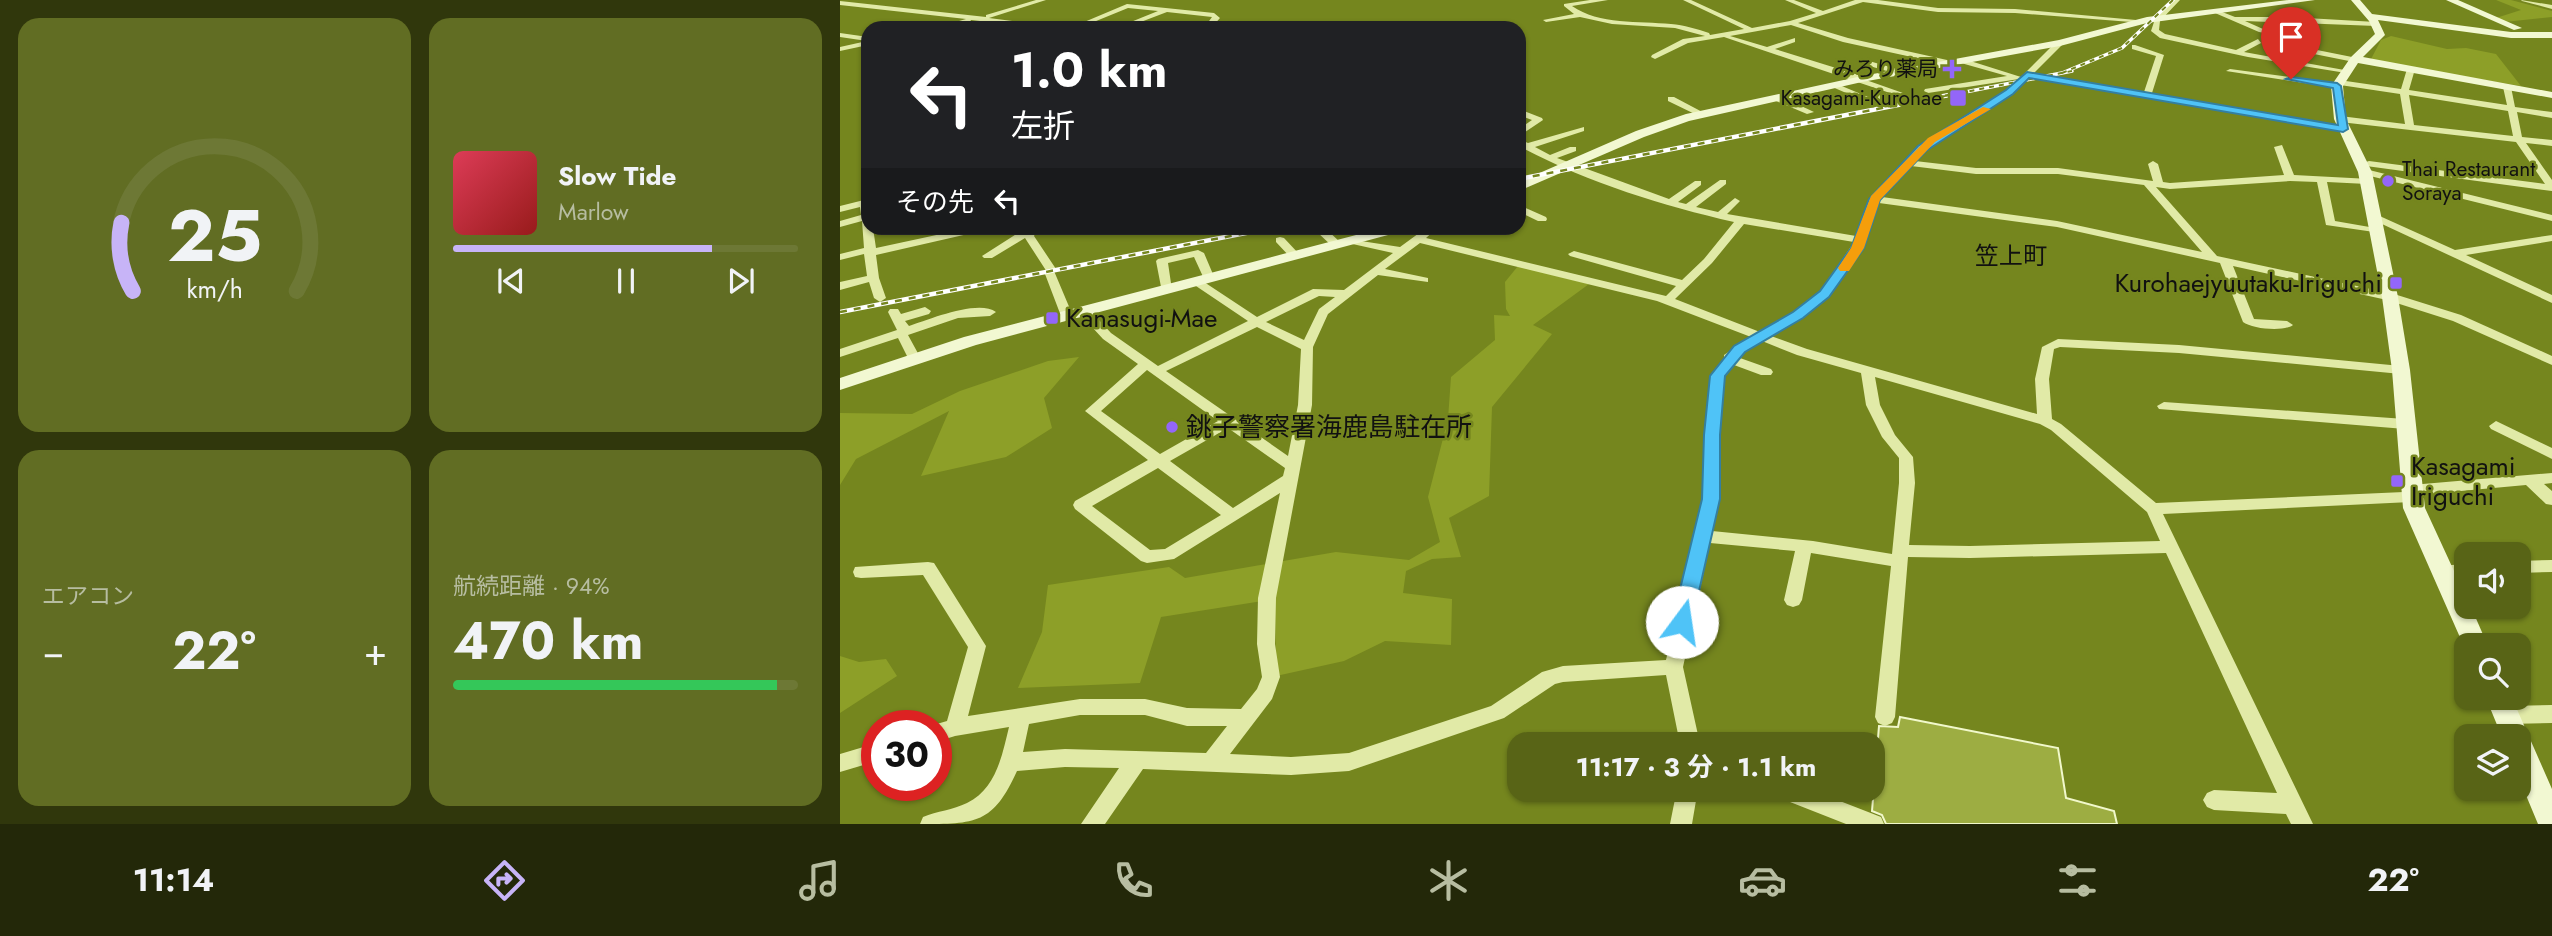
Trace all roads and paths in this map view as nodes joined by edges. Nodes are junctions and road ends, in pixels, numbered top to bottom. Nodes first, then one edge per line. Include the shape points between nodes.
1 (1044, 0) edge
2 (1199, 0) edge
3 (1605, 0) edge
4 (1686, 0) edge
5 (1788, 0) edge
6 (1863, 0) edge
7 (1946, 0) edge
8 (2177, 0) edge
9 (2311, 0) edge
10 (2355, 0) edge
11 (2450, 0) edge
12 (2524, 0) edge
13 (840, 3) edge
14 (2552, 7) edge
15 (1167, 10) junction
16 (1938, 10) junction
17 (2217, 12) junction
18 (1201, 13) junction
19 (1823, 13) junction
20 (1580, 15) junction
21 (979, 18) junction
22 (2234, 19) junction
23 (1546, 20) dead end
24 (2158, 20) junction
25 (2373, 20) junction
26 (967, 21) edge
27 (1004, 21) edge
28 (1090, 21) edge
29 (1138, 21) edge
30 (1214, 21) edge
31 (2144, 21) junction
32 (1791, 23) junction
33 (1754, 31) junction
34 (840, 35) edge
35 (2549, 36) edge
36 (1722, 37) junction
37 (861, 40) edge
38 (1792, 40) dead end
39 (2258, 41) dead end
40 (861, 43) edge
41 (2060, 43) junction
42 (2135, 47) dead end
43 (840, 49) edge
44 (1767, 50) junction
45 (2238, 52) junction
46 (1654, 57) dead end
47 (1958, 63) junction
48 (1870, 64) dead end
49 (2412, 69) junction
50 (2230, 71) dead end
51 (2346, 72) junction
52 (1901, 73) junction
53 (2022, 76) junction
54 (1861, 79) junction
55 (1834, 86) junction
56 (2507, 87) junction
57 (1928, 91) dead end
58 (2404, 92) junction
59 (2552, 95) edge
60 (2147, 96) junction
61 (1671, 99) dead end
62 (1779, 99) junction
63 (2509, 104) junction
64 (1683, 105) junction
65 (2552, 107) edge
66 (1664, 111) dead end
67 (1810, 112) dead end
68 (1526, 115) edge
69 (1704, 115) junction
70 (2552, 116) edge
71 (2341, 124) junction
72 (2410, 126) junction
73 (1526, 128) edge
74 (1581, 129) dead end
75 (2518, 138) junction
76 (1526, 143) edge
77 (2552, 143) edge
78 (1526, 145) edge
79 (2278, 147) dead end
80 (1573, 149) dead end
81 (1549, 158) junction
82 (1910, 163) junction
83 (2153, 164) dead end
84 (1568, 165) junction
85 (2365, 172) junction
86 (2290, 178) junction
87 (2321, 179) junction
88 (1723, 182) dead end
89 (1698, 183) dead end
90 (1526, 184) edge
91 (2154, 185) junction
92 (2552, 188) edge
93 (1875, 199) junction
94 (1735, 201) dead end
95 (1671, 203) junction
96 (861, 204) edge
97 (1689, 207) junction
98 (840, 209) edge
99 (1526, 211) edge
100 (1720, 216) junction
101 (2552, 218) edge
102 (1542, 219) dead end
103 (1741, 221) junction
104 (840, 223) edge
105 (2375, 224) junction
106 (861, 225) edge
107 (870, 235) edge
108 (947, 235) edge
109 (1022, 235) edge
110 (1030, 235) edge
111 (1331, 235) edge
112 (1373, 235) edge
113 (1423, 235) edge
114 (2552, 238) edge
115 (1418, 239) junction
116 (1280, 240) dead end
117 (1861, 240) junction
118 (1345, 243) junction
119 (869, 251) junction
120 (1401, 251) junction
121 (2457, 253) junction
122 (1574, 254) dead end
123 (988, 256) dead end
124 (1295, 256) junction
125 (840, 257) edge
126 (2211, 257) junction
127 (2225, 261) junction
128 (1375, 271) junction
129 (873, 278) junction
130 (1203, 280) junction
131 (1424, 280) dead end
132 (1683, 284) junction
133 (840, 286) edge
134 (1166, 290) junction
135 (1345, 294) junction
136 (2390, 297) junction
137 (880, 299) dead end
138 (2552, 299) edge
139 (1667, 301) junction
140 (925, 311) dead end
141 (990, 312) dead end
142 (1075, 314) junction
143 (898, 322) junction
144 (1258, 322) junction
145 (2287, 325) dead end
146 (1762, 337) junction
147 (1307, 347) junction
148 (840, 352) edge
149 (914, 357) junction
150 (1729, 358) junction
151 (2552, 361) edge
152 (1152, 367) junction
153 (2401, 370) junction
154 (1766, 372) dead end
155 (1867, 372) junction
156 (840, 384) edge
157 (2164, 406) dead end
158 (1229, 421) junction
159 (2045, 421) junction
160 (2405, 424) junction
161 (2496, 426) dead end
162 (2552, 454) edge
163 (1159, 460) junction
164 (1291, 473) junction
165 (2552, 478) edge
166 (2530, 480) junction
167 (2411, 494) junction
168 (2552, 500) edge
169 (2153, 509) junction
170 (1233, 516) junction
171 (1703, 536) junction
172 (1804, 547) junction
173 (2170, 547) junction
174 (1899, 556) junction
175 (2552, 566) edge
176 (2531, 567) edge
177 (2454, 570) edge
178 (2442, 571) junction
179 (861, 572) dead end
180 (1793, 600) dead end
181 (2470, 633) edge
182 (1674, 667) junction
183 (952, 714) edge
184 (2552, 714) edge
185 (1021, 716) junction
186 (2507, 717) edge
187 (1246, 718) junction
188 (1885, 718) dead end
189 (952, 729) edge
190 (1688, 732) edge
191 (861, 757) edge
192 (1138, 759) junction
193 (1011, 762) junction
194 (1210, 762) junction
195 (840, 764) edge
196 (2531, 773) edge
197 (2214, 800) dead end
198 (1685, 802) edge
199 (1816, 802) edge
200 (2292, 804) junction
201 (2552, 823) edge
202 (931, 824) edge
203 (1092, 824) edge
204 (1681, 824) edge
205 (1873, 824) edge
206 (2302, 824) edge

1 - 21 street
2 - 18 street
3 - 20 street via 1566,5
4 - 33 street
5 - 19 street
6 - 16 street
6 - 19 street
7 - 16 street
8 - 24 street
9 - 17 street
10 - 25 street
11 - 35 street
12 - 14 street
13 - 21 street
15 - 18 street
15 - 28 street via 1128,6
15 - 29 street
16 - 31 street
17 - 22 street
17 - 24 street
18 - 30 street via 1217,18
19 - 32 street
20 - 23 street
20 - 36 street via 1625,24 1675,26
21 - 26 street
21 - 27 street
22 - 25 street
22 - 51 street via 2261,31 2310,38 2302,49
24 - 31 street
24 - 45 street via 2155,28 2160,35
25 - 35 street
25 - 51 street via 2380,35
31 - 41 street
32 - 33 street
32 - 47 street via 1846,40
33 - 36 street
34 - 37 street
36 - 44 street
36 - 46 street via 1682,42
38 - 44 street
39 - 45 street
40 - 43 street
41 - 47 street
41 - 53 street
42 - 60 street via 2160,55
44 - 54 street
45 - 51 street
47 - 52 street
47 - 53 street
48 - 52 street
49 - 51 street
49 - 56 street
49 - 58 street
50 - 51 street
51 - 58 street
51 - 71 street
52 - 54 street
53 - 57 street
53 - 60 street
53 - 82 street via 2010,92 1931,140
54 - 55 street
54 - 55 street via 1899,93 1867,100
55 - 62 street
56 - 59 street
56 - 63 street
58 - 63 street
58 - 72 street
60 - 71 street
61 - 64 street
62 - 67 street
62 - 69 street
63 - 65 street
63 - 70 street
63 - 75 street
64 - 66 street
64 - 69 street
68 - 73 street via 1539,120
69 - 84 street via 1664,125
71 - 72 street
71 - 85 street
72 - 75 street
74 - 76 street
75 - 77 street
75 - 92 street
78 - 81 street
79 - 86 street
80 - 81 street
81 - 84 street
82 - 91 street via 1976,171 2057,171
82 - 93 street
83 - 91 street
84 - 90 street
84 - 95 street
85 - 87 street
85 - 92 street
85 - 101 street
85 - 105 street
86 - 87 street
86 - 91 street
87 - 105 street via 2330,223
88 - 97 street
89 - 95 street
91 - 126 street
93 - 117 street
93 - 126 street via 2057,224
94 - 100 street
95 - 97 street
96 - 98 street
97 - 100 street
99 - 102 street
100 - 103 street
103 - 117 street
103 - 132 street
104 - 106 street
105 - 121 street
105 - 136 street
107 - 119 street
108 - 119 street
109 - 123 street
110 - 142 street
111 - 118 street
112 - 118 street
113 - 115 street
114 - 121 street
115 - 120 street
115 - 139 street
116 - 124 street
117 - 146 street via 1825,294
118 - 120 street
118 - 124 street
119 - 125 street
119 - 129 street
120 - 128 street
121 - 138 street
122 - 132 street
124 - 130 street
126 - 127 street
127 - 136 street
127 - 145 street via 2249,322
128 - 131 street
128 - 135 street
129 - 133 street
129 - 137 street
130 - 134 street
130 - 134 street via 1198,253 1162,261
130 - 144 street
132 - 139 street
134 - 142 street
135 - 144 street via 1317,292
135 - 147 street via 1323,312
136 - 151 street via 2457,318
136 - 153 street
139 - 146 street
140 - 143 street
141 - 143 street
142 - 149 street
142 - 152 street
143 - 148 street
143 - 149 street
144 - 147 street
144 - 152 street
146 - 150 street
146 - 155 street
147 - 164 street via 1305,405
149 - 156 street
150 - 154 street
150 - 171 street via 1718,376 1711,499
152 - 158 street
152 - 163 street via 1092,411
153 - 159 street via 2179,349 2058,343 2048,347 2042,379
153 - 160 street
155 - 159 street
155 - 174 street via 1873,405 1889,437 1906,457
157 - 160 street
158 - 163 street
158 - 164 street
159 - 169 street
160 - 167 street
161 - 162 street
163 - 170 street
163 - 170 street via 1081,505 1147,556 1168,555
164 - 170 street
164 - 187 street via 1267,598 1271,677
165 - 166 street
166 - 167 street
166 - 168 street
167 - 169 street
167 - 178 street
169 - 173 street
171 - 172 street
171 - 182 street
172 - 174 street
172 - 180 street
173 - 174 street
173 - 200 street
174 - 188 street
175 - 176 street
177 - 178 street
178 - 181 street
179 - 183 street via 928,568 977,646
182 - 190 street
182 - 194 street via 1549,678 1497,712 1349,762 1291,766
184 - 186 street
185 - 187 street via 1080,707 1145,707 1187,718
185 - 189 street
185 - 193 street
187 - 194 street
191 - 195 street
192 - 193 street
192 - 194 street
192 - 203 street
193 - 202 street via 997,790 975,811
196 - 201 street
197 - 200 street
198 - 204 street
199 - 205 street
200 - 206 street

